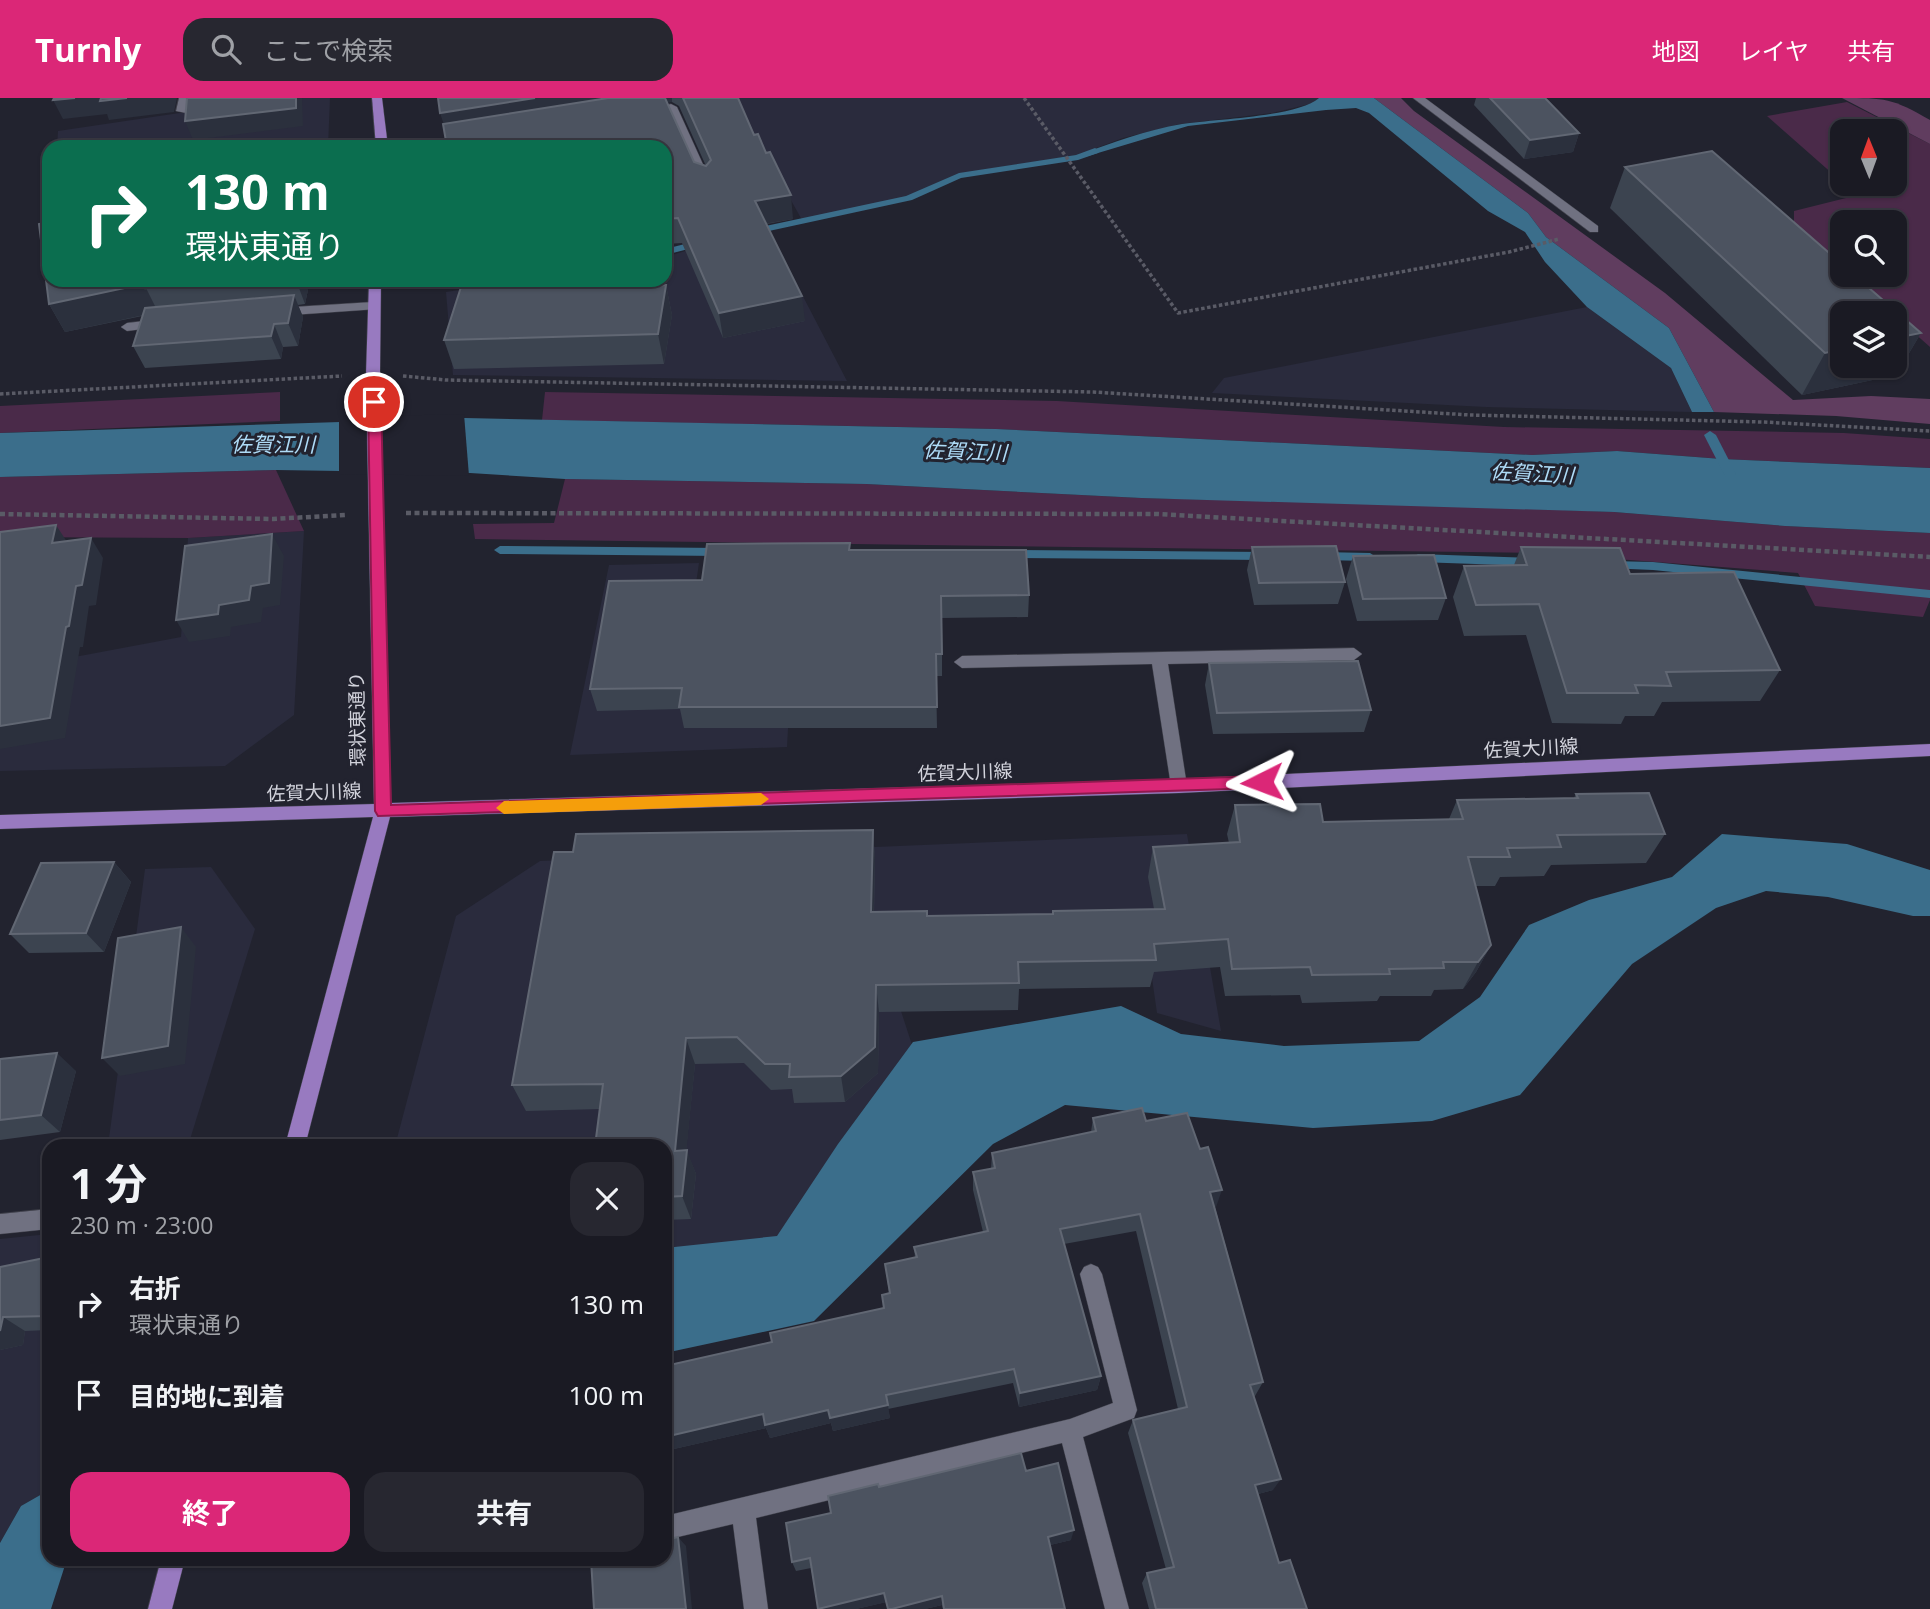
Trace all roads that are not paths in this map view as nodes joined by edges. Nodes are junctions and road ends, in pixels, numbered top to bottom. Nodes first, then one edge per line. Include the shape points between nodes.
1 (184, 98) edge
2 (377, 98) edge
3 (386, 98) edge
4 (1418, 98) edge
5 (182, 111) dead end
6 (632, 114) edge
7 (486, 136) edge
8 (382, 140) edge
9 (383, 140) edge
10 (462, 140) edge
11 (706, 186) edge
12 (1594, 229) dead end
13 (374, 287) edge
14 (373, 306) junction
15 (265, 313) edge
16 (175, 321) edge
17 (127, 327) dead end
18 (1354, 654) dead end
19 (1158, 658) junction
20 (962, 662) dead end
21 (1930, 750) edge
22 (1179, 786) junction
23 (383, 811) junction
24 (0, 822) edge
25 (297, 1139) edge
26 (42, 1220) edge
27 (0, 1224) edge
28 (1091, 1273) dead end
29 (1070, 1430) junction
30 (743, 1510) junction
31 (672, 1526) edge
32 (171, 1566) edge
33 (160, 1609) edge
34 (756, 1609) edge
35 (1117, 1609) edge

1 - 5 street
2 - 8 main road
3 - 9 main road
4 - 12 street
6 - 11 street via 671,107
7 - 10 street
13 - 14 main road, 環状東通り
14 - 15 street
14 - 23 main road, 環状東通り
16 - 17 street
18 - 19 street
19 - 20 street
19 - 22 street
21 - 22 main road, 佐賀大川線
22 - 23 main road, 佐賀大川線
23 - 24 main road, 佐賀大川線
23 - 25 main road, 環状東通り
26 - 27 street
28 - 29 street via 1126,1410
29 - 30 street
29 - 35 street
30 - 31 street
30 - 34 street
32 - 33 main road

